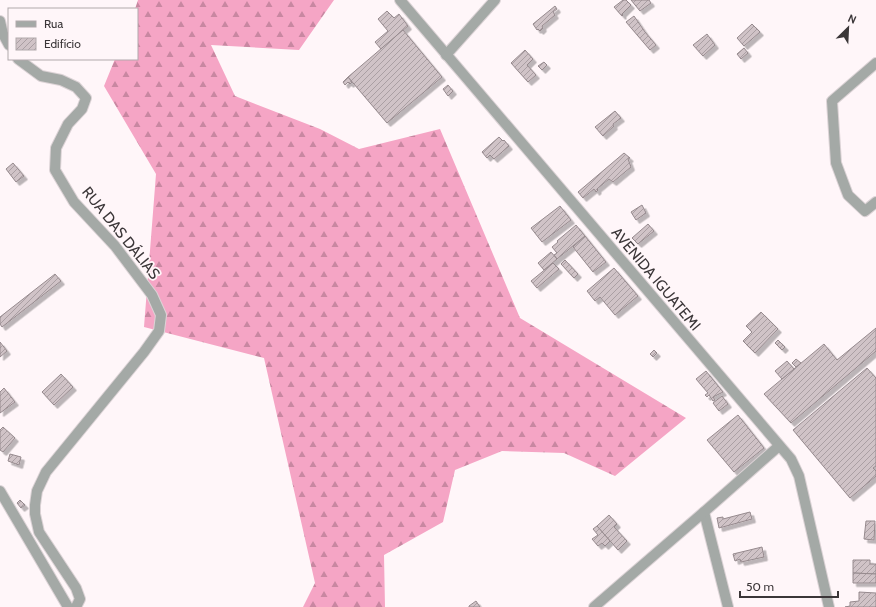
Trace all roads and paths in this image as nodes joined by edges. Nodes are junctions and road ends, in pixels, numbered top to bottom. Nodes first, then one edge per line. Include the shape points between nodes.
1 (400, 0) edge
2 (495, 0) edge
3 (0, 20) edge
4 (8, 42) edge
5 (446, 55) junction
6 (19, 60) edge
7 (876, 62) edge
8 (876, 202) edge
9 (779, 446) junction
10 (0, 492) edge
11 (704, 512) junction
12 (68, 607) edge
13 (76, 607) edge
14 (594, 607) edge
15 (728, 607) edge
16 (829, 607) edge

1 - 5 street, AVENIDA IGUATEMI
2 - 5 street
3 - 4 street
5 - 9 street, AVENIDA IGUATEMI
6 - 13 street, RUA DAS DÁLIAS via 41,76 61,80 76,87 86,98 82,109 68,124 56,148 55,170 74,202 114,246 152,295 161,315 159,331 46,472 37,491 35,514 39,532 76,588 80,600
7 - 8 street via 832,101 836,163 848,195 865,211
9 - 11 street
9 - 16 street, AVENIDA IGUATEMI via 791,459 799,476
10 - 12 street
11 - 14 street
11 - 15 street

